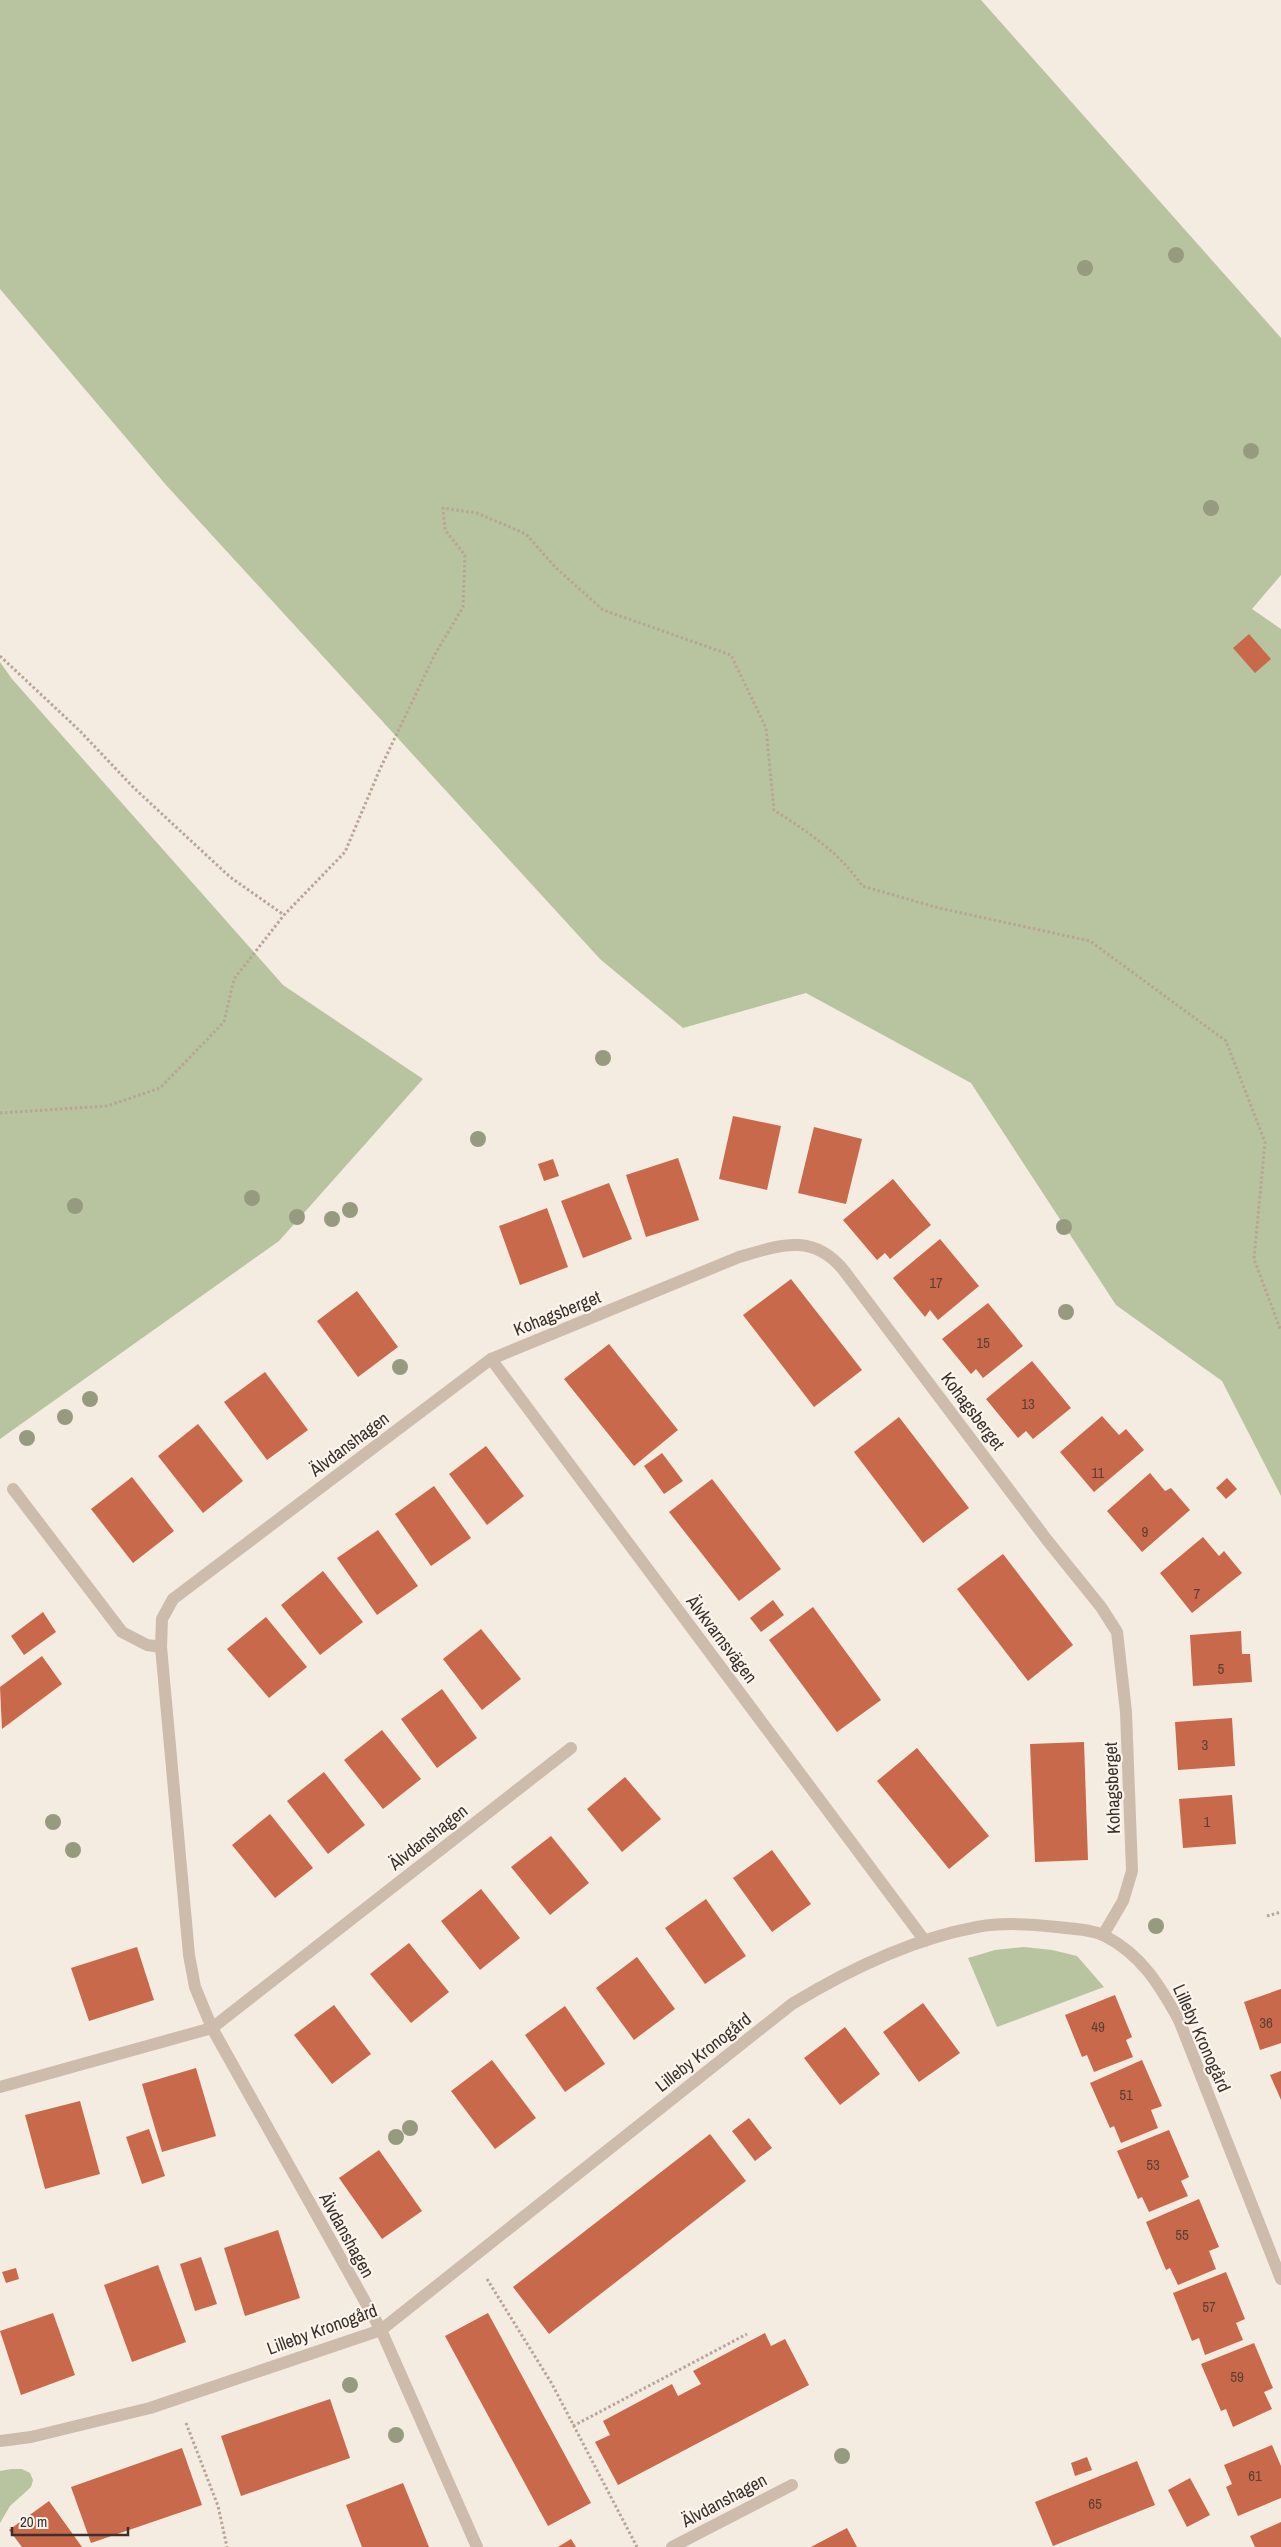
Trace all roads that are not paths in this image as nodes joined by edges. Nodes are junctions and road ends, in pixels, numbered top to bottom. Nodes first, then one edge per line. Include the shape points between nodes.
1 (490, 1359) junction
2 (13, 1489) dead end
3 (161, 1648) junction
4 (571, 1748) dead end
5 (1103, 1935) junction
6 (925, 1941) junction
7 (212, 2028) junction
8 (0, 2087) edge
9 (1281, 2279) edge
10 (380, 2330) junction
11 (0, 2441) edge
12 (792, 2485) dead end
13 (477, 2547) edge
14 (672, 2547) edge

1 - 3 street, Älvdanshagen via 173,1599 162,1619
1 - 5 street, Kohagsberget via 739,1257 774,1247 802,1244 820,1249 839,1264 1117,1632 1126,1712 1132,1871 1123,1901
1 - 6 street, Älvkvarnsvägen
2 - 3 street via 122,1632 147,1645
3 - 7 street, Älvdanshagen via 189,1954 195,1987
4 - 7 street, Älvdanshagen
5 - 6 street, Lilleby Kronogård via 1023,1924 978,1926
5 - 9 street, Lilleby Kronogård via 1122,1946 1158,1981 1179,2020
6 - 10 street, Lilleby Kronogård via 831,1981 792,2004
7 - 8 street, Älvdanshagen
7 - 10 street, Älvdanshagen
10 - 11 street, Lilleby Kronogård via 176,2399 31,2437
10 - 13 street, Älvdanshagen
12 - 14 street, Älvdanshagen

